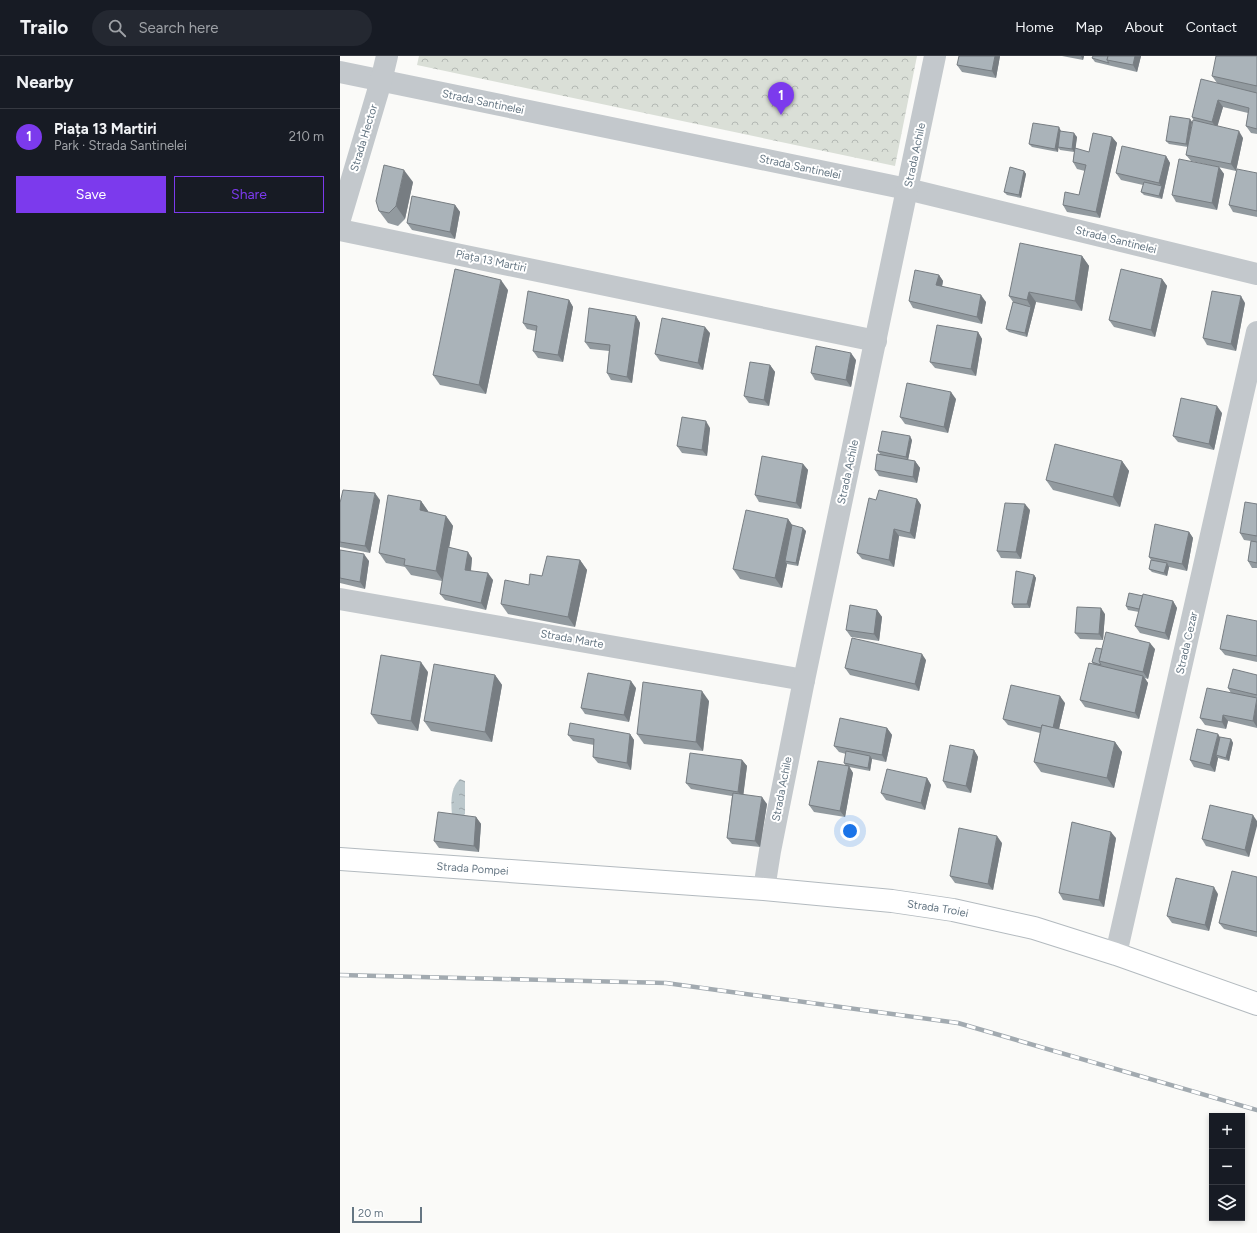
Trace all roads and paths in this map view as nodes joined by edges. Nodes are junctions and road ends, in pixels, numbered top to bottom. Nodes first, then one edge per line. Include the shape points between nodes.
1 (387, 56) edge
2 (936, 56) edge
3 (340, 72) edge
4 (381, 81) junction
5 (907, 189) junction
6 (340, 219) edge
7 (340, 230) edge
8 (1257, 274) edge
9 (1257, 332) edge
10 (876, 341) junction
11 (340, 598) edge
12 (804, 680) junction
13 (340, 859) edge
14 (606, 878) joint
15 (764, 889) junction
16 (1116, 954) junction
17 (1257, 1004) edge

1 - 4 street, Strada Hector
2 - 5 street, Strada Achile
3 - 4 street, Strada Santinelei
4 - 5 street, Strada Santinelei
4 - 6 street, Strada Hector
5 - 8 street, Strada Santinelei
5 - 10 street, Strada Achile
7 - 10 street, Piața 13 Martiri
9 - 16 street, Strada Cezar
10 - 12 street, Strada Achile
11 - 12 street, Strada Marte
12 - 15 street, Strada Achile
13 - 14 main road, Strada Pompei
14 - 15 main road, Strada Troiei
15 - 16 main road, Strada Troiei via 892,901 953,910 1034,928
16 - 17 main road, Strada Troiei

